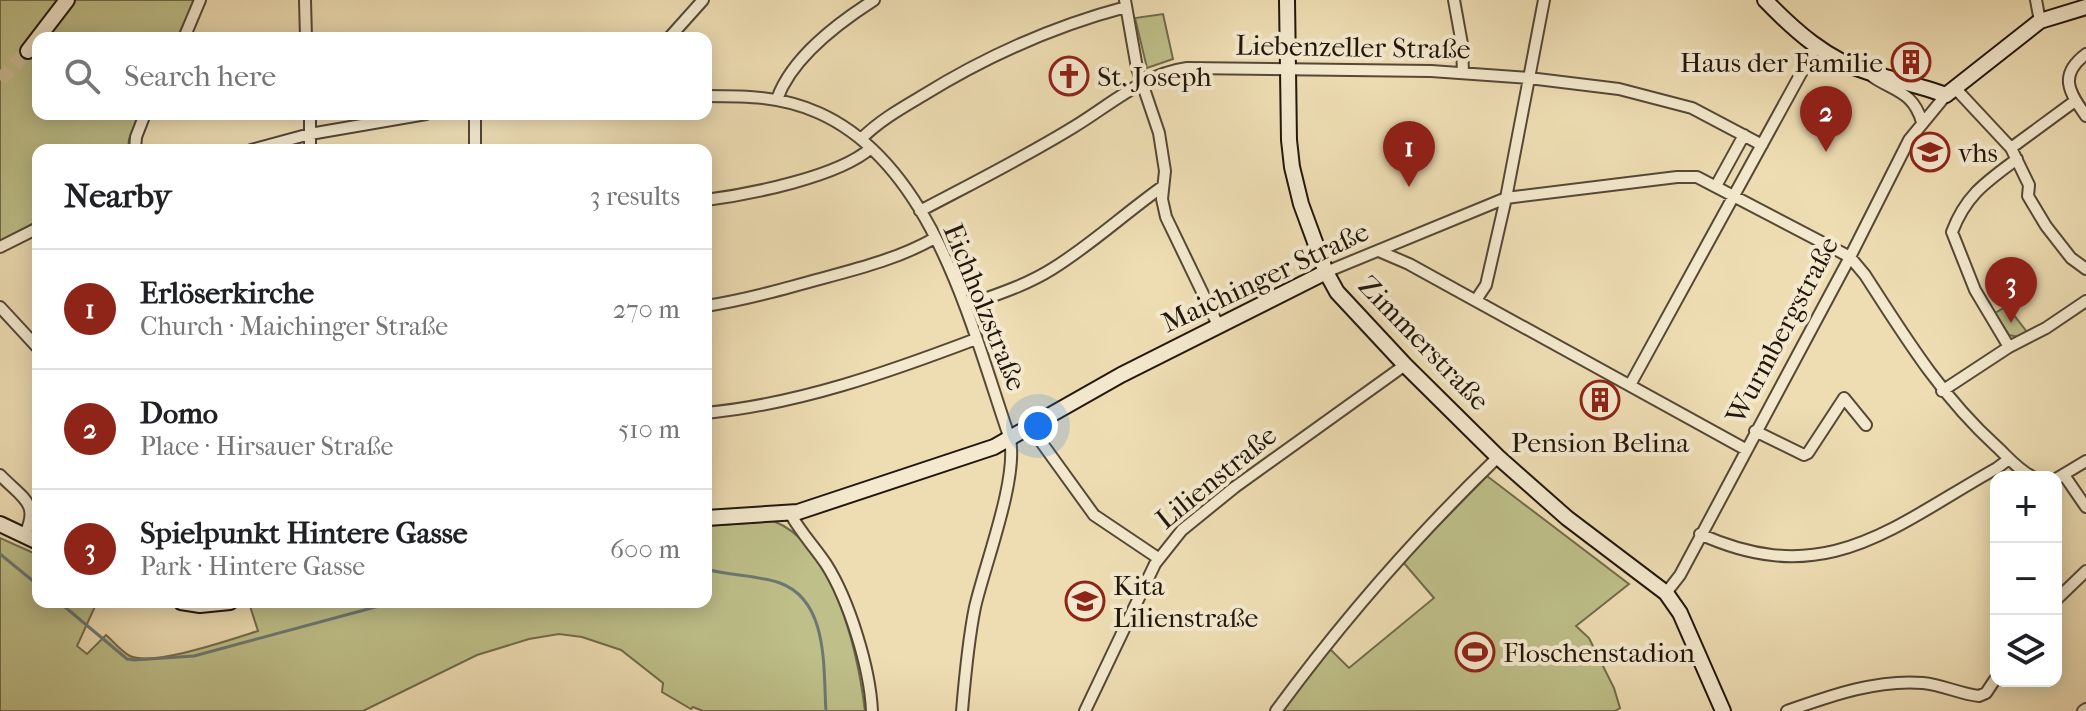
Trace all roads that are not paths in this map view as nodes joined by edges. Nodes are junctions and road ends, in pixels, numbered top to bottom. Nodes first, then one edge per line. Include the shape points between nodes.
1 (67, 0) edge
2 (200, 0) edge
3 (305, 0) edge
4 (703, 0) edge
5 (874, 0) edge
6 (1287, 0) edge
7 (1454, 0) edge
8 (1544, 0) edge
9 (1765, 0) edge
10 (2036, 0) edge
11 (1125, 3) edge
12 (2086, 7) edge
13 (2040, 21) junction
14 (43, 32) edge
15 (187, 32) edge
16 (306, 32) edge
17 (674, 32) edge
18 (32, 46) edge
19 (1816, 46) junction
20 (28, 51) tunnel mouth
21 (2086, 54) edge
22 (1287, 69) junction
23 (1866, 72) junction
24 (1463, 73) junction
25 (1529, 78) junction
26 (1143, 82) junction
27 (1951, 91) junction
28 (712, 96) edge
29 (777, 99) junction
30 (2075, 101) junction
31 (2086, 116) edge
32 (143, 120) edge
33 (310, 120) edge
34 (391, 120) edge
35 (475, 120) edge
36 (1922, 122) junction
37 (310, 134) junction
38 (1744, 135) junction
39 (861, 139) junction
40 (135, 144) edge
41 (273, 144) edge
42 (310, 144) edge
43 (475, 144) edge
44 (1762, 145) junction
45 (871, 148) junction
46 (2011, 148) junction
47 (2017, 159) junction
48 (1716, 186) junction
49 (1162, 187) junction
50 (1736, 196) junction
51 (1506, 198) junction
52 (712, 199) edge
53 (920, 211) junction
54 (32, 231) edge
55 (935, 238) junction
56 (0, 247) edge
57 (1381, 252) junction
58 (1850, 257) junction
59 (2086, 269) edge
60 (1326, 272) junction
61 (1476, 300) junction
62 (2086, 301) edge
63 (712, 305) edge
64 (965, 306) junction
65 (0, 307) edge
66 (1218, 325) junction
67 (976, 339) junction
68 (32, 342) edge
69 (2009, 347) junction
70 (1405, 365) junction
71 (1630, 385) junction
72 (1942, 391) junction
73 (712, 412) edge
74 (1866, 425) dead end
75 (1755, 431) junction
76 (1010, 439) junction
77 (1039, 439) dead end
78 (1745, 449) junction
79 (1498, 457) junction
80 (2009, 459) junction
81 (2086, 461) edge
82 (2025, 471) edge
83 (0, 475) edge
84 (2062, 476) edge
85 (2062, 479) edge
86 (2086, 507) edge
87 (790, 513) junction
88 (712, 518) edge
89 (0, 524) edge
90 (1700, 534) junction
91 (31, 539) edge
92 (1158, 558) junction
93 (2086, 571) edge
94 (1666, 593) junction
95 (2062, 594) edge
96 (1990, 687) edge
97 (872, 711) edge
98 (962, 711) edge
99 (1085, 711) edge
100 (1276, 711) edge
101 (1723, 711) edge
102 (1787, 711) edge

1 - 14 main road
2 - 15 street
3 - 16 street
4 - 17 street
5 - 29 street via 806,56
6 - 22 main road, Zimmerstraße
7 - 24 street
8 - 25 street
9 - 19 main road
10 - 13 street
11 - 26 street
11 - 39 street via 1012,48 945,82
12 - 13 main road
13 - 27 main road
18 - 20 main road
19 - 23 main road
19 - 44 street
21 - 30 street via 2070,69
22 - 24 street, Liebenzeller Straße
22 - 26 street, Liebenzeller Straße via 1187,68
22 - 60 main road, Zimmerstraße via 1292,167
23 - 27 main road
23 - 36 street via 1908,95
24 - 25 street, Liebenzeller Straße
25 - 38 street, Liebenzeller Straße via 1665,99
25 - 51 street
26 - 49 street via 1159,133
26 - 53 street, Liebenzeller Straße via 1074,127
27 - 36 street, Wurmbergstraße
27 - 46 street
28 - 29 street, Eichholzstraße
29 - 39 street, Eichholzstraße via 820,113
30 - 31 street
30 - 46 street
32 - 40 street
33 - 37 street
34 - 37 street
35 - 43 street
36 - 58 street, Wurmbergstraße
37 - 41 street
37 - 42 street
38 - 44 street, Liebenzeller Straße
38 - 48 street
39 - 45 street, Eichholzstraße
44 - 50 street
45 - 52 street via 855,161 807,178
45 - 53 street, Eichholzstraße
46 - 47 street
47 - 59 street via 2039,216
47 - 69 street via 1973,193 1952,232 1975,290
48 - 50 street, Maichinger Straße
48 - 51 street, Maichinger Straße via 1697,177 1677,177
49 - 64 street via 1049,271
49 - 66 street via 1166,217
50 - 58 street, Maichinger Straße
50 - 71 street
51 - 57 street, Maichinger Straße
51 - 61 street via 1486,285
53 - 55 street, Eichholzstraße
54 - 56 street
55 - 63 street via 857,269
55 - 64 street, Eichholzstraße
57 - 60 street, Maichinger Straße
57 - 61 street
58 - 72 street
58 - 75 street, Wurmbergstraße
60 - 66 main road, Maichinger Straße
60 - 70 main road, Zimmerstraße via 1337,292
61 - 71 street
62 - 69 street
64 - 67 street, Eichholzstraße
65 - 68 street
66 - 76 main road, Maichinger Straße
67 - 73 street via 816,392
67 - 76 street, Eichholzstraße
69 - 72 street
70 - 79 main road, Zimmerstraße
70 - 92 street, Lilienstraße via 1235,487 1182,530
71 - 78 street
72 - 80 street
74 - 75 street via 1844,398 1804,455
75 - 78 street, Wurmbergstraße
76 - 87 main road, Maichinger Straße
76 - 98 street via 1011,468 970,635
77 - 92 street via 1086,507
78 - 90 street, Wurmbergstraße
79 - 94 main road, Zimmerstraße
79 - 100 street via 1368,592
80 - 82 street
80 - 90 street via 1910,520 1832,553 1774,556
81 - 84 street
83 - 91 street via 31,509
85 - 86 street
87 - 88 main road, Maichinger Straße
87 - 97 street via 827,566 851,622
89 - 91 main road
90 - 94 street, Wurmbergstraße
92 - 99 street, Lilienstraße
93 - 95 street
94 - 101 main road
96 - 102 street via 1979,696 1941,685 1898,683

